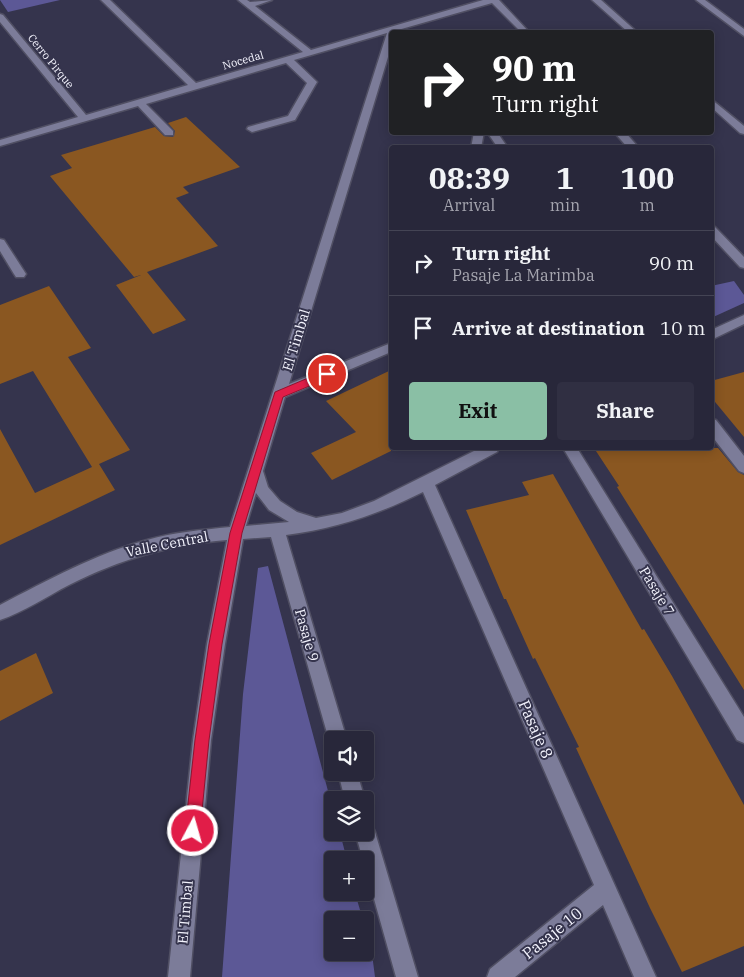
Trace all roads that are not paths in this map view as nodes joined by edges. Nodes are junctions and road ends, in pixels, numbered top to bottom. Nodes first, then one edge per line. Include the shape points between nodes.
1 (105, 0) edge
2 (268, 0) edge
3 (493, 0) edge
4 (596, 0) edge
5 (700, 0) edge
6 (245, 2) edge
7 (0, 17) edge
8 (409, 24) junction
9 (396, 30) edge
10 (414, 30) edge
11 (523, 30) edge
12 (631, 30) edge
13 (389, 33) edge
14 (744, 33) edge
15 (389, 42) edge
16 (309, 53) junction
17 (288, 60) junction
18 (195, 87) junction
19 (140, 103) junction
20 (714, 105) edge
21 (84, 119) junction
22 (252, 129) dead end
23 (744, 131) edge
24 (169, 133) dead end
25 (623, 135) edge
26 (0, 143) edge
27 (631, 145) edge
28 (714, 232) edge
29 (0, 242) edge
30 (744, 264) edge
31 (20, 274) dead end
32 (744, 319) edge
33 (714, 334) edge
34 (389, 348) edge
35 (279, 394) junction
36 (714, 428) edge
37 (488, 450) edge
38 (571, 450) edge
39 (744, 467) edge
40 (255, 471) junction
41 (426, 482) junction
42 (318, 525) junction
43 (276, 530) junction
44 (236, 533) junction
45 (0, 613) edge
46 (335, 731) edge
47 (744, 734) edge
48 (368, 841) edge
49 (606, 889) junction
50 (179, 977) edge
51 (407, 977) edge
52 (498, 977) edge
53 (645, 977) edge

1 - 18 street
2 - 6 street
3 - 8 street, Nocedal
3 - 11 street
4 - 12 street
5 - 14 street
6 - 16 street
7 - 21 street, Cerro Pirque
8 - 9 street, Nocedal
8 - 10 street
13 - 16 street, Nocedal
15 - 35 street, El Timbal
16 - 17 street, Nocedal
17 - 18 street, Nocedal
17 - 22 street via 312,82 308,92 292,118
18 - 19 street, Nocedal
19 - 21 street, Nocedal
19 - 24 street
20 - 23 street
21 - 26 street, Nocedal
25 - 27 street
28 - 30 street
29 - 31 street
32 - 33 street
34 - 35 street
35 - 40 street, El Timbal
36 - 39 street
37 - 41 street, Valle Central
38 - 47 street, Pasaje 7
40 - 42 street via 258,484 274,506 286,515
40 - 44 street, El Timbal
41 - 42 street, Valle Central via 369,510
41 - 49 street, Pasaje 8
42 - 43 street, Valle Central
43 - 44 street, Valle Central
43 - 46 street, Pasaje 9
44 - 45 street, Valle Central via 172,540 126,552
44 - 50 street, El Timbal via 202,740
48 - 51 street
49 - 52 street, Pasaje 10
49 - 53 street, Pasaje 8

